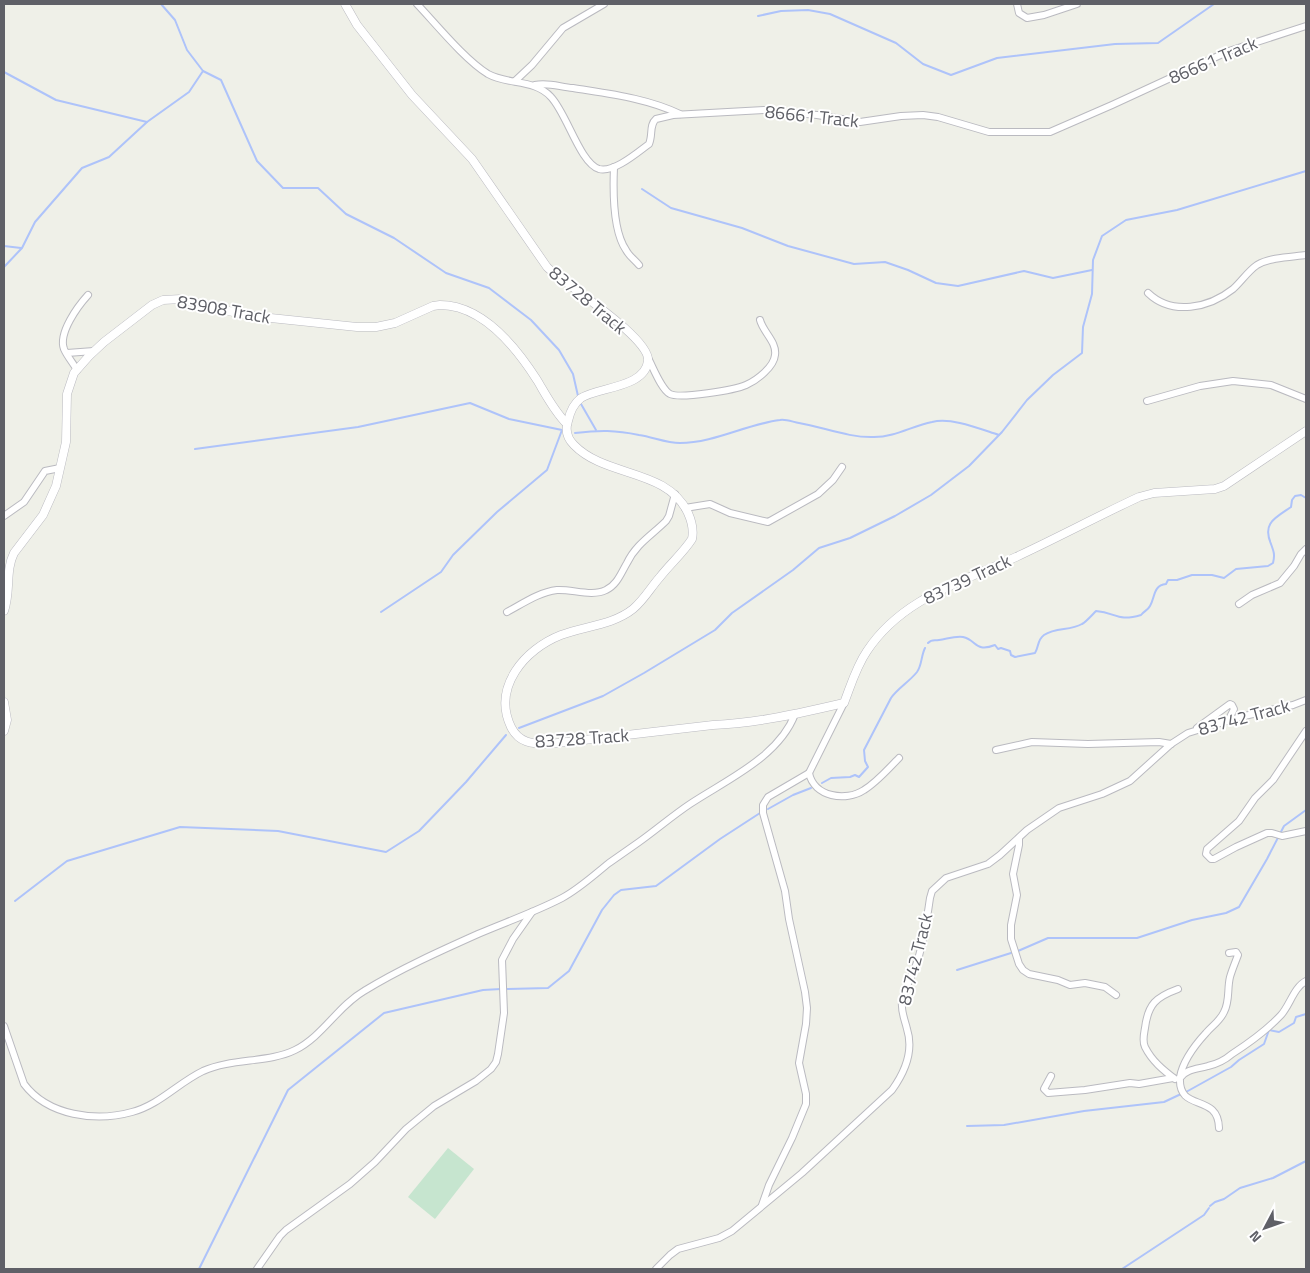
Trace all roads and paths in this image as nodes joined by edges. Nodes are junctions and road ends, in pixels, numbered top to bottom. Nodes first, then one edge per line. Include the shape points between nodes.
1 (345, 4) edge
2 (417, 4) edge
3 (604, 4) edge
4 (1016, 4) edge
5 (1077, 4) edge
6 (1306, 26) edge
7 (515, 82) junction
8 (532, 86) junction
9 (681, 115) junction
10 (614, 168) junction
11 (1306, 255) edge
12 (639, 265) dead end
13 (1148, 294) dead end
14 (88, 296) dead end
15 (760, 320) dead end
16 (94, 351) junction
17 (67, 353) junction
18 (648, 357) junction
19 (77, 370) junction
20 (1306, 399) edge
21 (1147, 401) dead end
22 (567, 424) junction
23 (1306, 431) edge
24 (842, 467) dead end
25 (60, 468) junction
26 (674, 494) junction
27 (685, 508) junction
28 (4, 516) edge
29 (1306, 549) edge
30 (1239, 604) dead end
31 (4, 610) edge
32 (507, 612) dead end
33 (1306, 700) edge
34 (4, 702) edge
35 (844, 703) junction
36 (795, 714) junction
37 (1228, 721) junction
38 (1194, 730) junction
39 (1306, 731) edge
40 (4, 732) edge
41 (1171, 744) junction
42 (996, 750) dead end
43 (899, 758) dead end
44 (809, 774) junction
45 (1306, 831) edge
46 (1019, 838) junction
47 (532, 912) junction
48 (1229, 953) dead end
49 (1306, 981) edge
50 (1178, 989) dead end
51 (1116, 995) dead end
52 (4, 1026) edge
53 (1051, 1076) dead end
54 (1178, 1080) junction
55 (1219, 1128) dead end
56 (762, 1205) junction
57 (257, 1269) edge
58 (656, 1269) edge

1 - 18 street, 83728 Track via 412,95 472,159 547,267 612,317
2 - 7 street via 488,74
3 - 7 street via 563,28
4 - 5 street via 1027,18 1044,16
6 - 9 street, 86661 Track via 1228,51 1050,132 989,132 923,115 860,122 764,110
7 - 8 street
8 - 9 street via 553,85 628,96
8 - 10 street via 544,90 558,105 591,165 603,170
9 - 10 street, 86661 Track via 656,118 649,144
10 - 12 street via 618,229 624,249
11 - 13 street via 1260,264 1233,289 1207,304 1173,306
14 - 17 street via 76,309 66,332 63,345
15 - 18 street via 775,348 775,358 766,370 742,386 702,394 670,394 662,386
16 - 17 street
16 - 19 street, 83908 Track
16 - 22 street, 83908 Track via 145,310 171,298 262,317 357,327 384,326 434,306 450,305 465,309 497,331 524,362
17 - 19 street
18 - 22 street via 646,367 634,379 580,399
19 - 25 street, 83908 Track via 68,394 66,442
20 - 21 street via 1271,385 1233,382 1200,386
22 - 26 street, 83728 Track via 569,439 585,454 602,464 655,482
23 - 35 street, 83739 Track via 1224,486 1139,497 926,597 898,616 877,636 857,669
24 - 27 street via 818,494 768,522 730,513 710,504
25 - 28 street via 45,472 24,502
25 - 31 street, 83908 Track via 48,506 10,560
26 - 27 street, 83728 Track
26 - 32 street via 666,521 639,544 616,582 608,589 593,592 556,590
27 - 36 street, 83728 Track via 693,528 692,539 638,605 618,617 550,640 519,666 505,691 505,712 512,730 524,742 549,744 746,723
29 - 30 street via 1280,583
33 - 37 street, 83742 Track
34 - 40 street via 7,720
35 - 36 street, 83728 Track
35 - 44 street, 83739 Track
36 - 47 street via 792,723 768,752 674,814 576,888
37 - 38 street, 83742 Track
37 - 38 street via 1234,709 1232,704
38 - 41 street, 83742 Track
39 - 45 street via 1273,780 1239,820 1207,849 1206,854 1214,859 1267,833 1282,836
41 - 42 street via 1032,742
41 - 46 street, 83742 Track via 1130,781 1059,808
43 - 44 street via 863,791 846,796 820,791
44 - 56 street via 768,797 763,805 786,891 807,1008 799,1063 806,1104
46 - 51 street via 1013,874 1016,895 1011,939 1019,964 1029,974 1070,985 1085,983 1105,987
46 - 56 street, 83742 Track via 988,864 946,878 932,891 918,960 902,1004 902,1015 911,1041 901,1078 881,1101
47 - 52 street via 403,969 365,990 316,1036 297,1049 216,1065 134,1112 87,1117 46,1103 24,1084
47 - 57 street via 502,960 504,1013 498,1054 491,1069 434,1106 400,1134 376,1162 350,1184 286,1230
48 - 54 street via 1238,955 1230,976 1226,1009 1189,1055
49 - 54 street via 1280,1016 1255,1038 1225,1059 1187,1072
50 - 54 street via 1160,996 1152,1005 1147,1014 1143,1042 1158,1065
53 - 54 street via 1044,1089 1048,1093 1130,1082
54 - 55 street via 1184,1095 1213,1110
56 - 58 street, 83742 Track via 726,1235 678,1250

